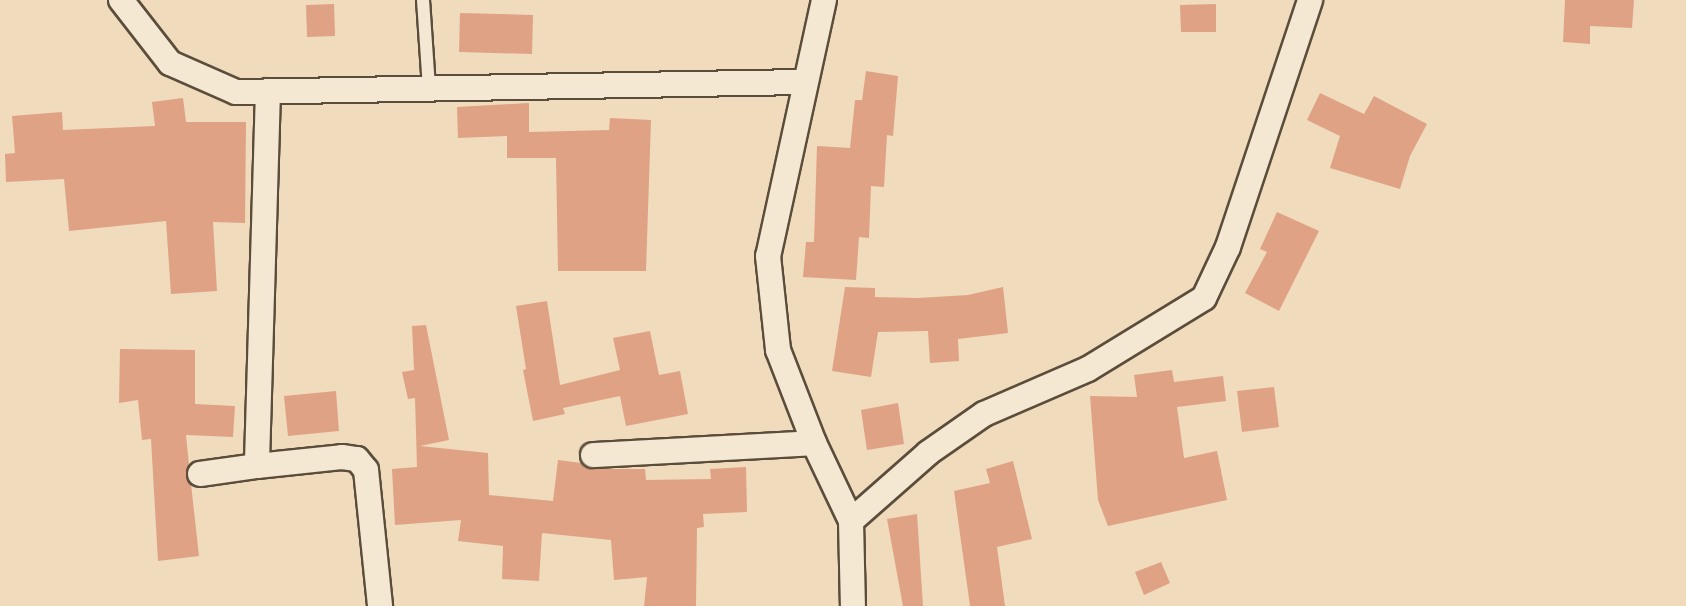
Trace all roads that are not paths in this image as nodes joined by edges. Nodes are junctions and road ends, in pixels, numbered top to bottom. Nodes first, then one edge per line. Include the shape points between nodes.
1 (121, 0) edge
2 (423, 0) edge
3 (824, 0) edge
4 (1310, 0) edge
5 (805, 82) junction
6 (429, 88) junction
7 (268, 91) junction
8 (814, 443) junction
9 (593, 454) dead end
10 (257, 466) junction
11 (200, 474) dead end
12 (851, 521) junction
13 (381, 606) edge
14 (853, 606) edge

1 - 7 street via 170,63 236,92
2 - 6 lane
3 - 5 street
4 - 12 street via 1228,247 1204,298 1182,315 1088,369 984,414 928,453
5 - 6 street
5 - 8 street via 768,256 778,350
6 - 7 street
7 - 10 street
8 - 9 street
8 - 12 street
10 - 11 street
10 - 13 street via 342,457 357,459 366,470
12 - 14 street

